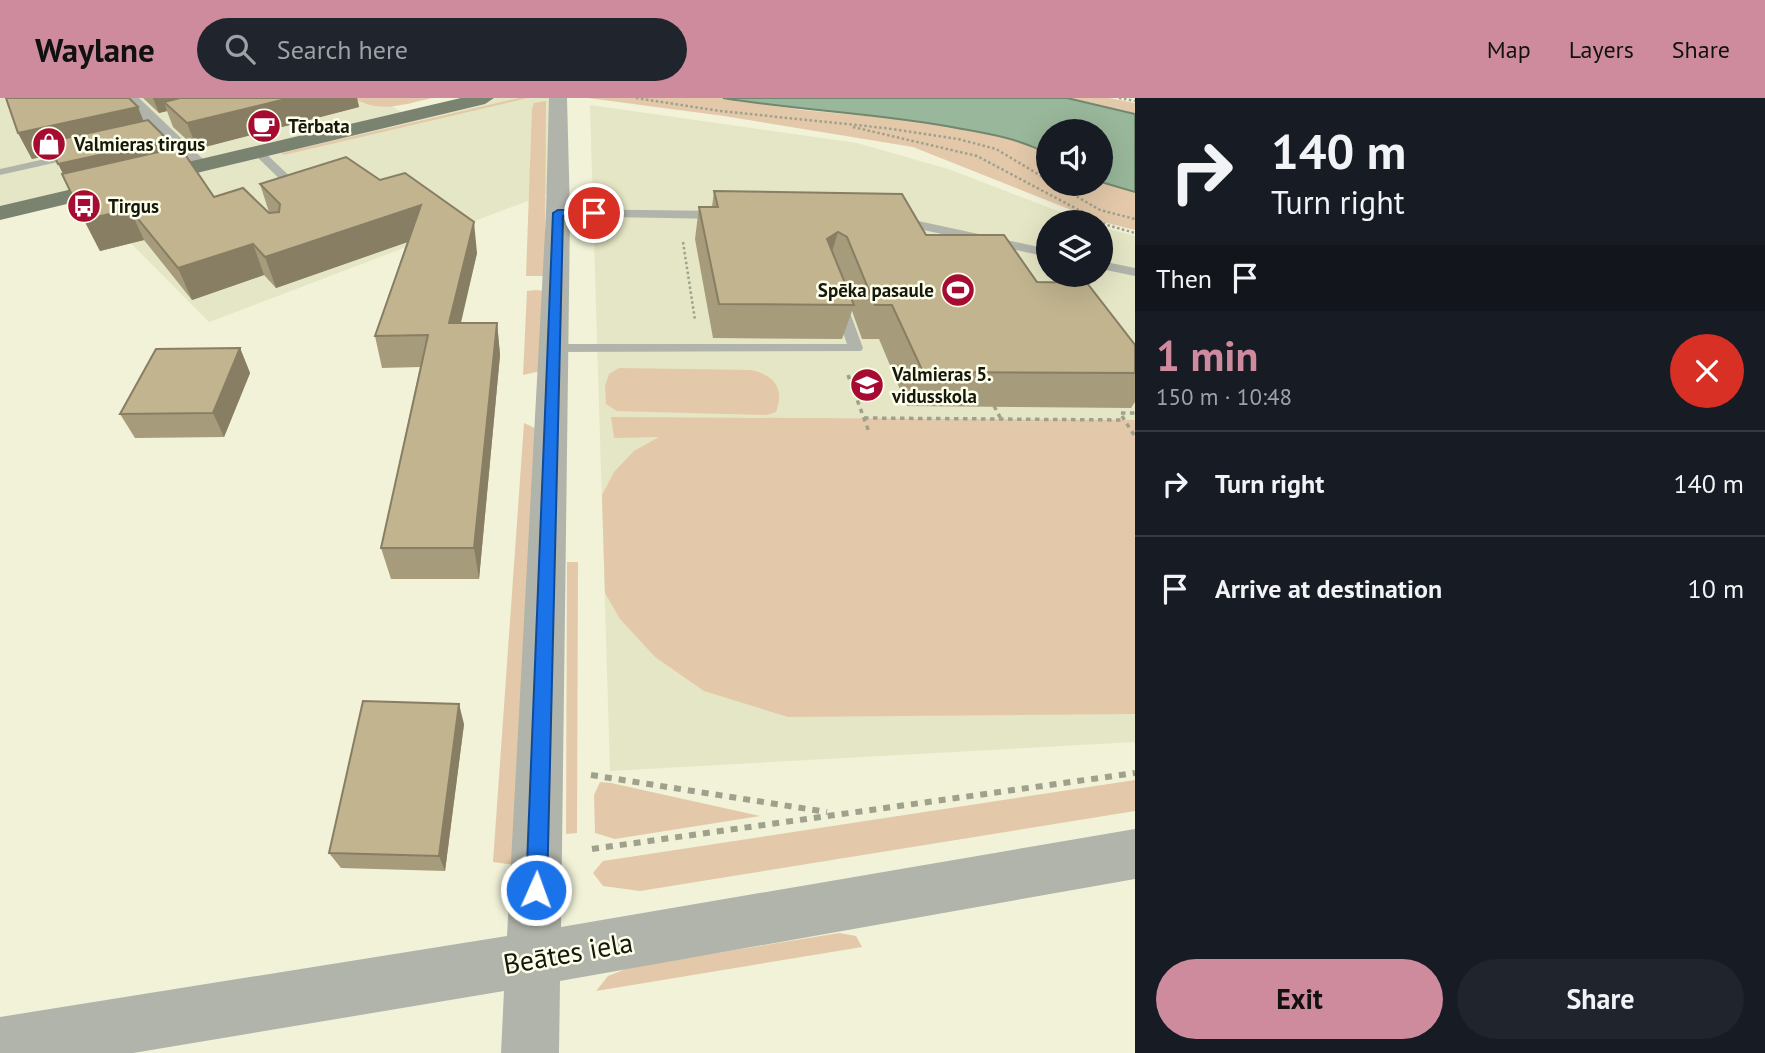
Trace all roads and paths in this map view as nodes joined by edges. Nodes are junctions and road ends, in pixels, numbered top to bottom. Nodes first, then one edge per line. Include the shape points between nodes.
1 (128, 98) edge
2 (485, 98) edge
3 (558, 98) edge
4 (636, 98) edge
5 (1119, 98) edge
6 (1135, 101) edge
7 (181, 117) edge
8 (832, 122) junction
9 (158, 131) junction
10 (257, 151) junction
11 (90, 152) edge
12 (196, 165) junction
13 (0, 172) edge
14 (1036, 173) edge
15 (1076, 196) edge
16 (277, 201) edge
17 (1079, 210) edge
18 (0, 213) edge
19 (558, 213) junction
20 (738, 215) edge
21 (879, 217) edge
22 (1135, 219) edge
23 (1113, 227) edge
24 (1135, 233) edge
25 (682, 235) dead end
26 (1036, 250) edge
27 (1113, 267) edge
28 (1135, 272) edge
29 (832, 284) edge
30 (554, 348) junction
31 (699, 348) junction
32 (838, 348) junction
33 (994, 407) dead end
34 (1135, 413) edge
35 (864, 418) junction
36 (1001, 419) junction
37 (1124, 420) junction
38 (869, 432) dead end
39 (1134, 435) edge
40 (1135, 773) edge
41 (591, 775) dead end
42 (835, 814) junction
43 (592, 849) dead end
44 (1135, 854) edge
45 (534, 959) junction
46 (0, 1046) edge
47 (530, 1053) edge

1 - 9 street
2 - 10 main road
3 - 19 street
4 - 8 path
5 - 6 path
7 - 9 street
8 - 14 path via 958,139 996,149
8 - 17 path via 977,156
9 - 12 street
10 - 12 main road
10 - 16 lane via 295,187
11 - 13 lane
12 - 18 main road
15 - 22 path via 1100,210
19 - 20 lane
19 - 30 street
21 - 26 lane
23 - 24 path
25 - 31 path
27 - 28 lane
29 - 32 lane via 856,348
30 - 31 lane
30 - 45 street
31 - 32 lane
32 - 35 path
33 - 36 path
34 - 37 path via 1120,413
35 - 36 path
35 - 38 path
36 - 37 path
37 - 39 path
40 - 42 path
41 - 42 path
42 - 43 path
44 - 45 street, Beātes iela
45 - 46 street, Beātes iela
45 - 47 street

